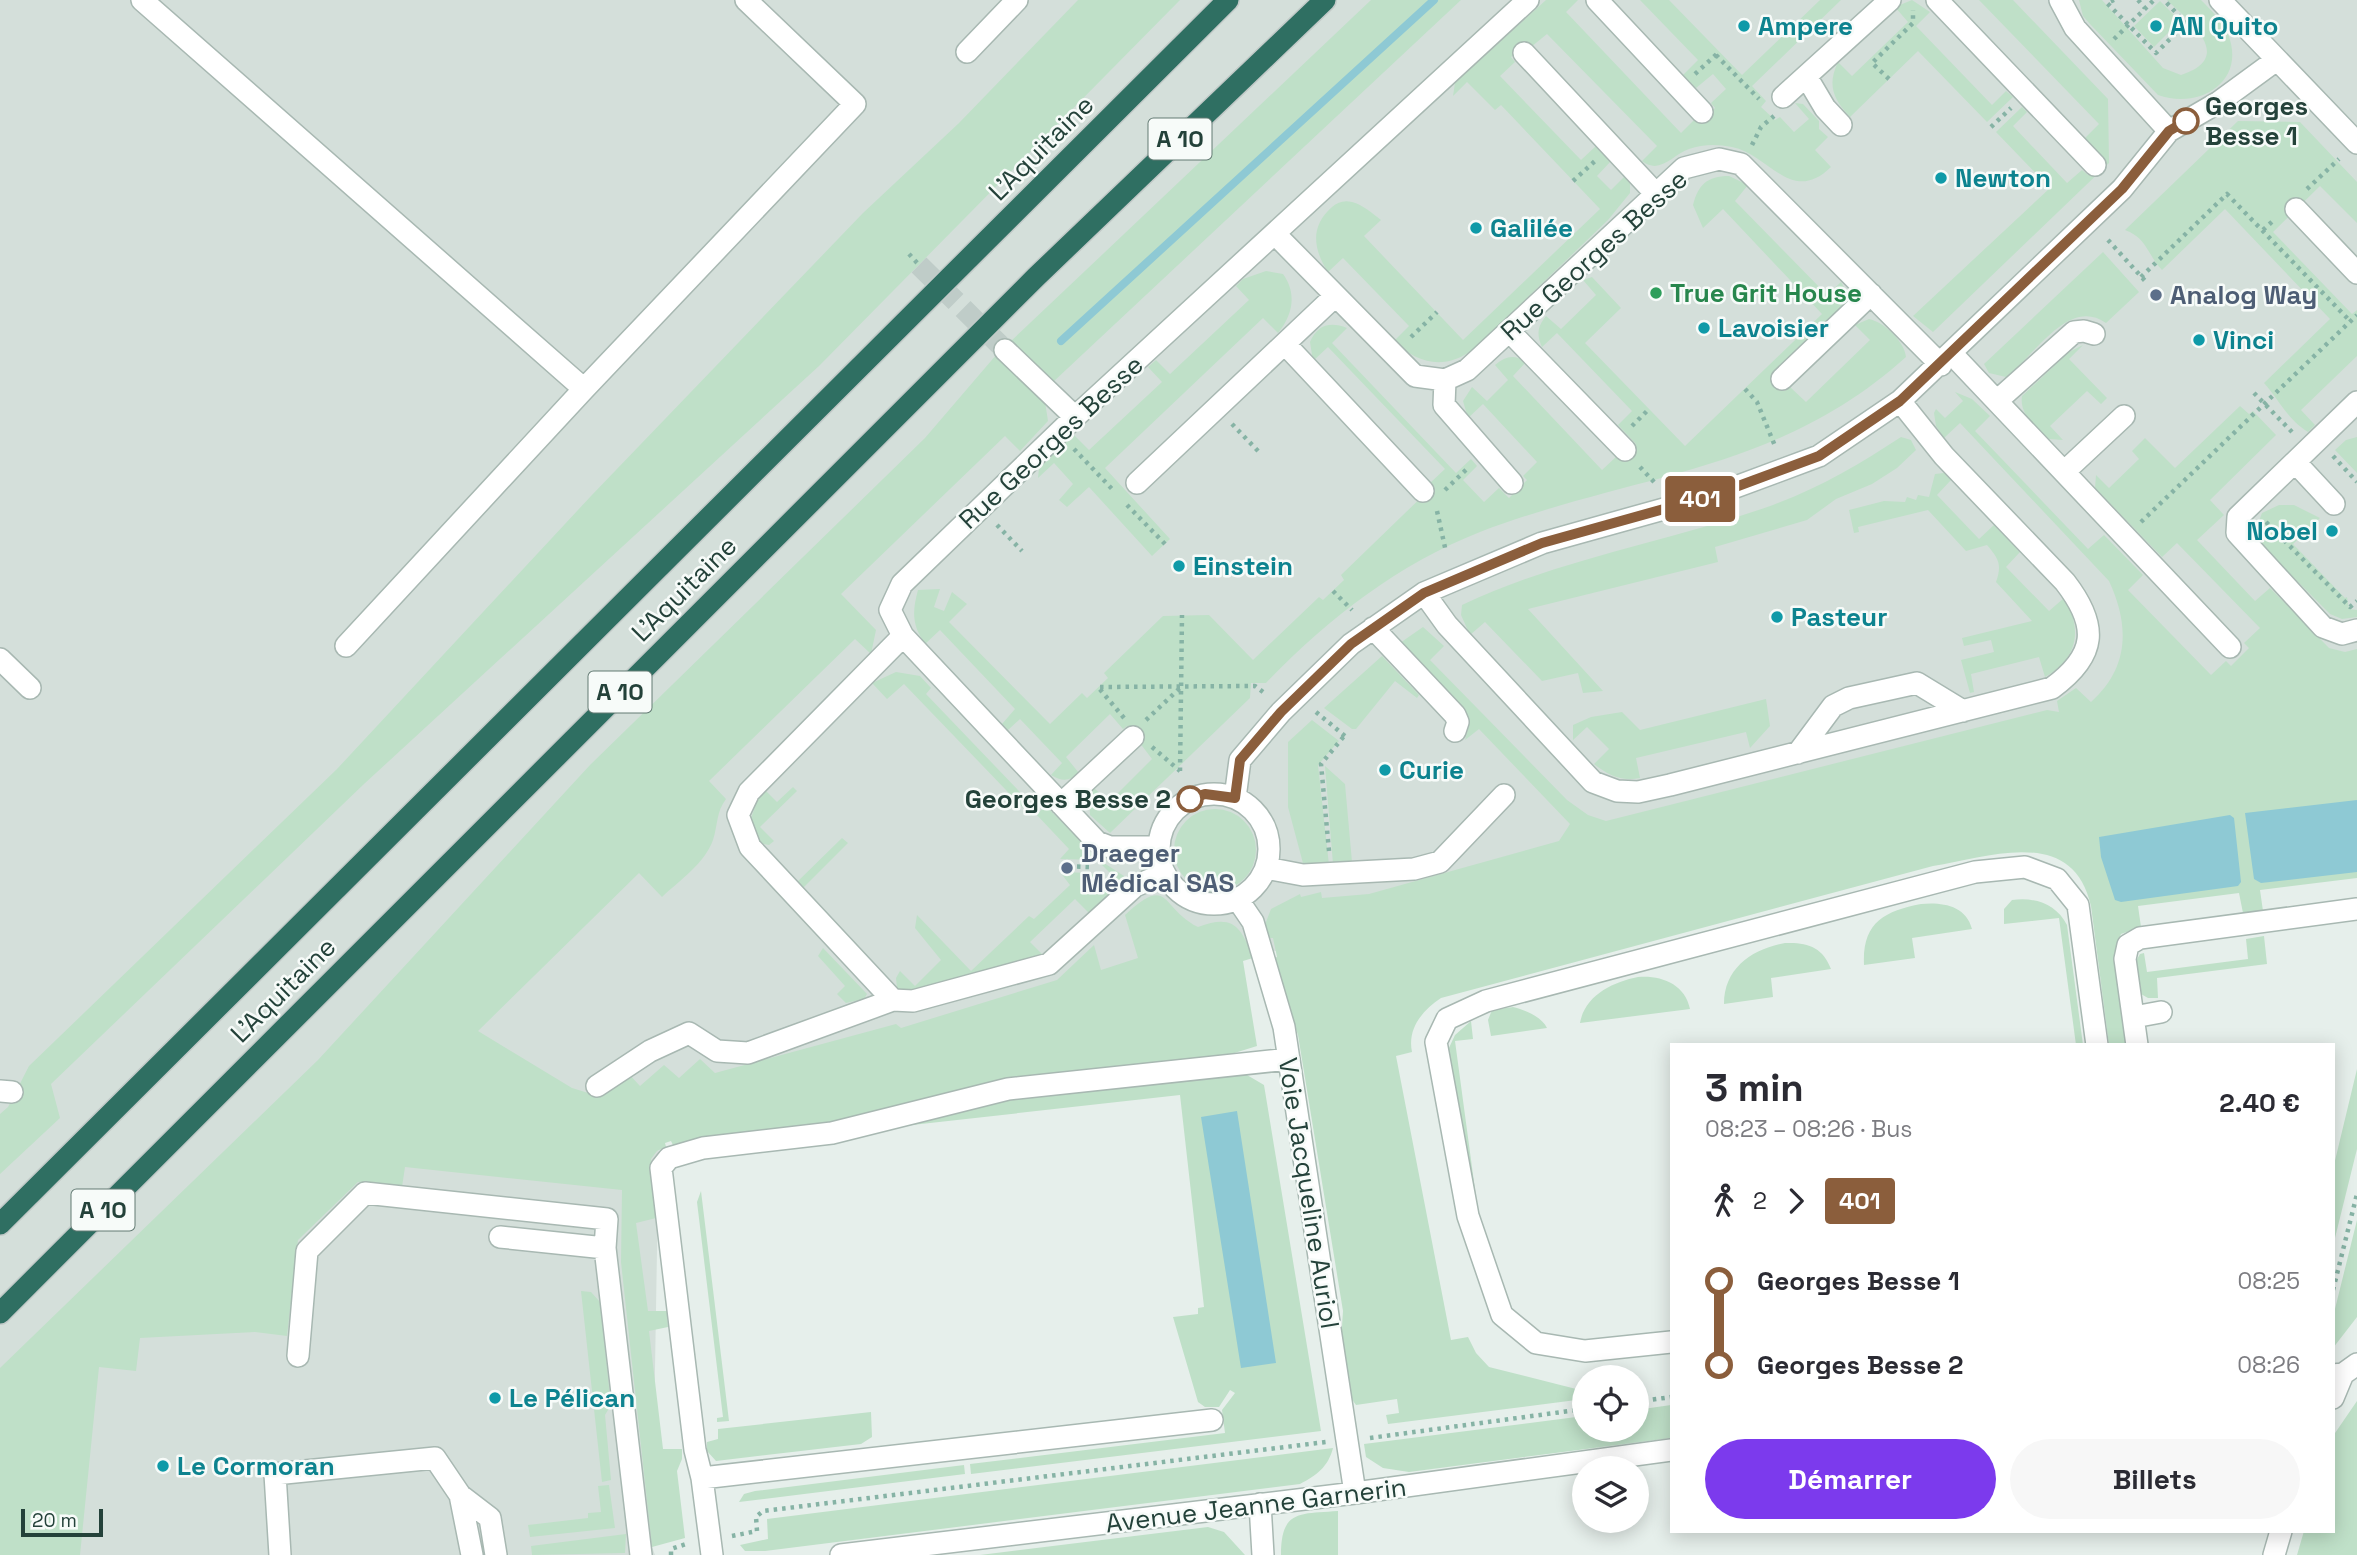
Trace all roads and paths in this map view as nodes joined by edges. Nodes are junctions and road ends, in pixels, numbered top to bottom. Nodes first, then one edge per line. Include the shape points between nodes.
1 (142, 0) edge
2 (746, 0) edge
3 (1017, 0) edge
4 (1228, 0) edge
5 (1325, 0) edge
6 (1528, 0) edge
7 (1597, 0) edge
8 (1891, 0) edge
9 (1913, 0) edge
10 (1937, 0) edge
11 (2060, 0) edge
12 (2114, 0) edge
13 (2138, 0) edge
14 (2154, 0) edge
15 (2164, 0) edge
16 (2220, 0) edge
17 (2146, 8) junction
18 (2128, 26) junction
19 (967, 52) dead end
20 (1524, 53) dead end
21 (2099, 54) junction
22 (1716, 55) dead end
23 (2275, 61) junction
24 (1806, 76) junction
25 (1889, 79) dead end
26 (1779, 106) junction
27 (1702, 112) dead end
28 (1841, 125) dead end
29 (2169, 131) junction
30 (2357, 143) edge
31 (1741, 164) junction
32 (2095, 165) dead end
33 (1657, 195) junction
34 (2296, 209) dead end
35 (1276, 235) junction
36 (2108, 240) dead end
37 (909, 254) dead end
38 (919, 265) tunnel mouth
39 (2357, 273) edge
40 (2141, 277) junction
41 (2147, 283) dead end
42 (1871, 293) junction
43 (1334, 297) junction
44 (1437, 312) dead end
45 (2357, 315) edge
46 (2350, 321) junction
47 (1511, 332) junction
48 (2094, 334) dead end
49 (1285, 344) junction
50 (1005, 350) tunnel mouth
51 (1393, 355) junction
52 (1947, 359) junction
53 (1783, 379) dead end
54 (1445, 380) junction
55 (584, 388) junction
56 (1745, 388) dead end
57 (2253, 393) dead end
58 (1998, 400) junction
59 (1900, 401) junction
60 (2357, 402) edge
61 (2264, 404) junction
62 (1216, 408) junction
63 (2124, 416) dead end
64 (1075, 417) junction
65 (1775, 446) dead end
66 (1625, 450) dead end
67 (2307, 451) junction
68 (1485, 452) junction
69 (1260, 453) dead end
70 (2064, 472) junction
71 (2357, 482) edge
72 (1137, 483) dead end
73 (1512, 483) dead end
74 (1433, 497) junction
75 (2334, 504) dead end
76 (2250, 505) junction
77 (981, 509) junction
78 (2125, 537) junction
79 (1022, 551) dead end
80 (1446, 552) dead end
81 (1333, 591) dead end
82 (1424, 593) junction
83 (2357, 601) edge
84 (1352, 610) dead end
85 (1182, 615) dead end
86 (1373, 628) junction
87 (2357, 630) edge
88 (903, 636) junction
89 (346, 646) dead end
90 (2230, 647) dead end
91 (0, 659) edge
92 (1098, 687) dead end
93 (1181, 687) junction
94 (30, 688) dead end
95 (1263, 692) dead end
96 (1963, 711) junction
97 (1316, 712) dead end
98 (1455, 732) dead end
99 (1133, 737) joint
100 (1156, 751) dead end
101 (1798, 753) junction
102 (1504, 795) dead end
103 (1235, 798) junction
104 (1061, 804) junction
105 (1158, 847) junction
106 (1060, 866) dead end
107 (1094, 867) dead end
108 (1266, 868) junction
109 (1164, 874) junction
110 (1332, 874) junction
111 (1238, 900) junction
112 (2357, 909) edge
113 (893, 1000) junction
114 (2161, 1012) dead end
115 (2134, 1017) junction
116 (2097, 1043) edge
117 (2137, 1043) edge
118 (1289, 1059) junction
119 (597, 1086) dead end
120 (2357, 1194) edge
121 (0, 1224) edge
122 (500, 1237) dead end
123 (605, 1248) junction
124 (2335, 1282) edge
125 (0, 1313) edge
126 (1670, 1342) edge
127 (298, 1356) dead end
128 (2344, 1371) edge
129 (2335, 1393) edge
130 (1670, 1397) edge
131 (1649, 1400) edge
132 (1572, 1411) edge
133 (1212, 1420) dead end
134 (1348, 1440) junction
135 (1670, 1450) edge
136 (702, 1478) junction
137 (1354, 1493) junction
138 (460, 1495) junction
139 (1260, 1504) junction
140 (2280, 1533) edge
141 (736, 1536) dead end
142 (683, 1544) dead end
143 (280, 1555) edge
144 (472, 1555) edge
145 (496, 1555) edge
146 (641, 1555) edge
147 (671, 1555) edge
148 (712, 1555) edge
149 (841, 1555) edge
150 (1263, 1555) edge
151 (2274, 1555) edge

1 - 55 street
2 - 55 street via 855,104
3 - 19 street
4 - 121 highway, L'Aquitaine / A 10
5 - 125 highway, L'Aquitaine / A 10 via 1036,277
6 - 35 street, Rue Georges Besse
7 - 27 street
8 - 24 street
9 - 25 path via 1913,23 1872,63
10 - 32 street
11 - 21 street via 2075,28
12 - 18 path via 2106,3
13 - 17 path
14 - 17 path
15 - 18 path via 2186,23 2156,53
16 - 23 street
17 - 18 path
18 - 21 path
20 - 33 street
21 - 29 street
22 - 26 path
23 - 29 street
23 - 30 street
24 - 26 street
24 - 28 street
26 - 31 path via 1761,127
29 - 52 street via 2122,189
31 - 33 street, Rue Georges Besse via 1719,159 1684,168
31 - 42 street
33 - 47 street, Rue Georges Besse
34 - 39 street
35 - 43 street
35 - 64 street, Rue Georges Besse
36 - 40 path
37 - 38 path
40 - 41 path
40 - 46 path via 2227,194
42 - 52 street
42 - 53 street
43 - 49 street
43 - 51 street
44 - 51 path
45 - 46 path
46 - 61 path
47 - 54 street, Rue Georges Besse via 1467,370
47 - 66 street
48 - 58 street via 2074,332
49 - 62 street
49 - 74 street
50 - 64 street
51 - 54 street via 1415,376
52 - 58 street
52 - 59 street
54 - 68 street via 1444,405
55 - 89 street
56 - 65 path via 1757,402
57 - 61 path
58 - 70 street
59 - 82 street via 1819,456 1714,495 1542,543
59 - 96 street via 1944,456 2065,582 2081,603 2089,629 2085,653 2074,672 2052,688
60 - 67 street
61 - 67 path
61 - 78 path
62 - 69 path
62 - 72 street
63 - 70 street
64 - 77 street, Rue Georges Besse
67 - 71 path
67 - 75 street
67 - 76 street
68 - 73 street
68 - 74 path
70 - 78 street
74 - 80 path
76 - 83 path via 2350,607
76 - 87 street via 2238,517 2237,533 2323,627 2342,634
77 - 79 path
77 - 88 street, Rue Georges Besse via 902,584 890,610
78 - 90 street
81 - 84 path
82 - 86 street
82 - 101 street via 1447,625 1593,782 1617,791 1638,792
85 - 93 path
86 - 98 street via 1455,715
86 - 103 street via 1281,712 1240,760
88 - 104 street
88 - 113 street via 749,792 738,816 750,847
91 - 94 street
92 - 93 path
93 - 95 path via 1255,686
93 - 99 path
93 - 100 path via 1180,771
96 - 101 street
96 - 101 street via 1917,683 1849,698 1833,706
97 - 110 path via 1345,736 1321,764
99 - 104 street
102 - 110 street via 1440,862 1414,869
103 - 105 street via 1205,794 1184,803 1167,819
103 - 108 street via 1261,819 1268,834
104 - 105 street via 1097,842 1110,847
105 - 109 street
106 - 107 path
108 - 110 street via 1303,875
108 - 111 street via 1255,887
109 - 111 street via 1187,899 1212,904
109 - 113 street via 1135,886 1049,964 913,1001
111 - 118 street, Voie Jacqueline Auriol via 1252,922 1284,1027
112 - 115 street via 2140,938 2128,945 2125,959
113 - 119 street via 748,1053 717,1051 689,1033 650,1051
114 - 115 street
115 - 117 street
116 - 126 street via 2078,905 2057,879 2025,867 1975,872 1486,1001 1447,1019 1436,1042 1468,1216 1502,1315 1536,1343 1585,1351
118 - 134 street, Voie Jacqueline Auriol
118 - 136 street via 1008,1089 832,1133 702,1148 669,1158 661,1168
120 - 124 path
122 - 123 street
123 - 127 street via 607,1220 365,1193 307,1251
123 - 146 street
128 - 129 street
130 - 131 path
132 - 134 path
133 - 136 street
134 - 137 street, Voie Jacqueline Auriol
134 - 141 path via 763,1511 756,1517 757,1531
135 - 137 street, Avenue Jeanne Garnerin
136 - 148 street
137 - 139 street, Avenue Jeanne Garnerin
138 - 143 street via 435,1458 275,1474
138 - 144 street
138 - 145 street via 490,1518
139 - 149 street, Avenue Jeanne Garnerin
139 - 150 street
140 - 151 street
142 - 147 path via 671,1549

